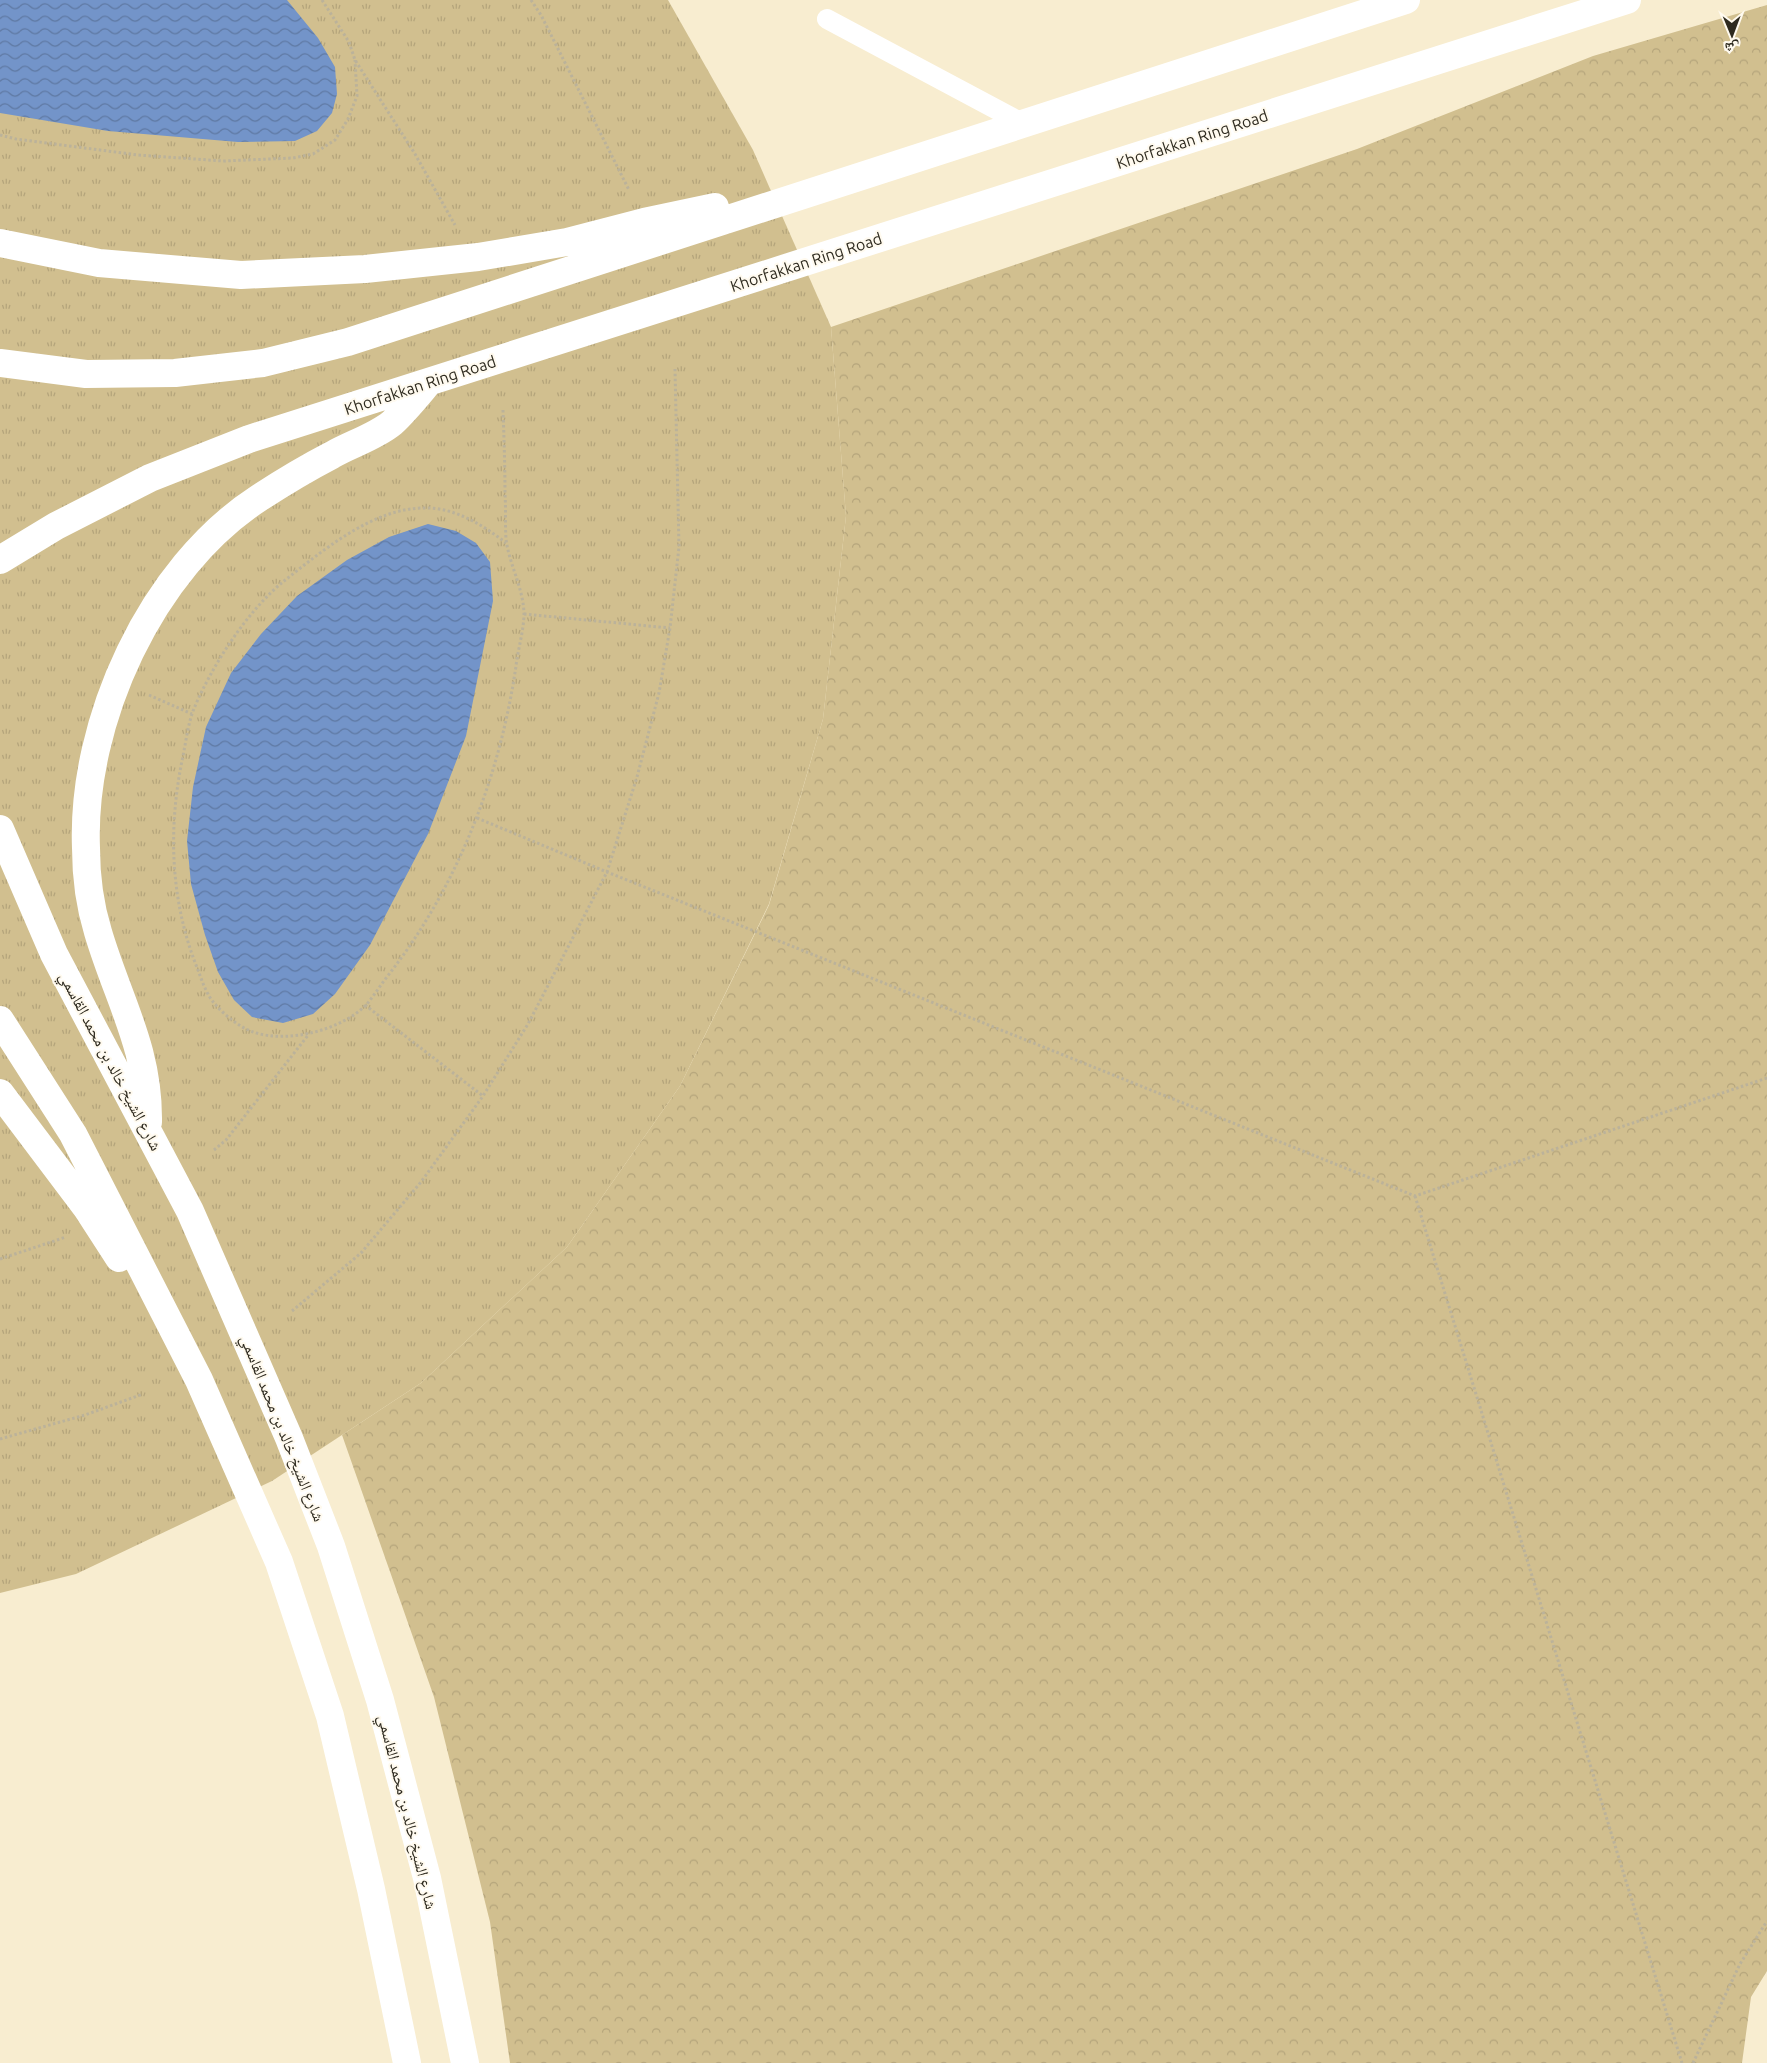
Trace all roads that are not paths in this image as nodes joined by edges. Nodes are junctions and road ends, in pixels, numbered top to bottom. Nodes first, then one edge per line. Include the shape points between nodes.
1 (1406, 0) edge
2 (1627, 0) edge
3 (827, 19) dead end
4 (1024, 124) junction
5 (846, 181) junction
6 (0, 243) edge
7 (0, 363) edge
8 (428, 383) junction
9 (0, 560) edge
10 (0, 829) edge
11 (0, 1020) edge
12 (0, 1093) edge
13 (148, 1129) junction
14 (198, 1380) junction
15 (407, 2063) edge
16 (465, 2063) edge

1 - 4 highway
2 - 8 highway, Khorfakkan Ring Road
3 - 4 lane
4 - 5 highway
5 - 6 highway via 644,222 567,242 478,257 365,269 241,275 99,263
5 - 7 highway via 348,342 262,363 175,373 86,374
8 - 9 highway, Khorfakkan Ring Road via 249,439 150,478 56,526
8 - 13 highway via 390,424 257,500 222,527 192,557 141,630 104,715 86,807 90,890 98,932 140,1050 146,1076
10 - 13 highway, شارع الشيخ خالد بن محمد القاسمي via 54,954
11 - 14 highway via 73,1134
12 - 14 highway via 86,1207
13 - 16 highway, شارع الشيخ خالد بن محمد القاسمي via 190,1210 242,1328 331,1546 380,1700 427,1878
14 - 15 highway via 279,1562 330,1716 371,1889

